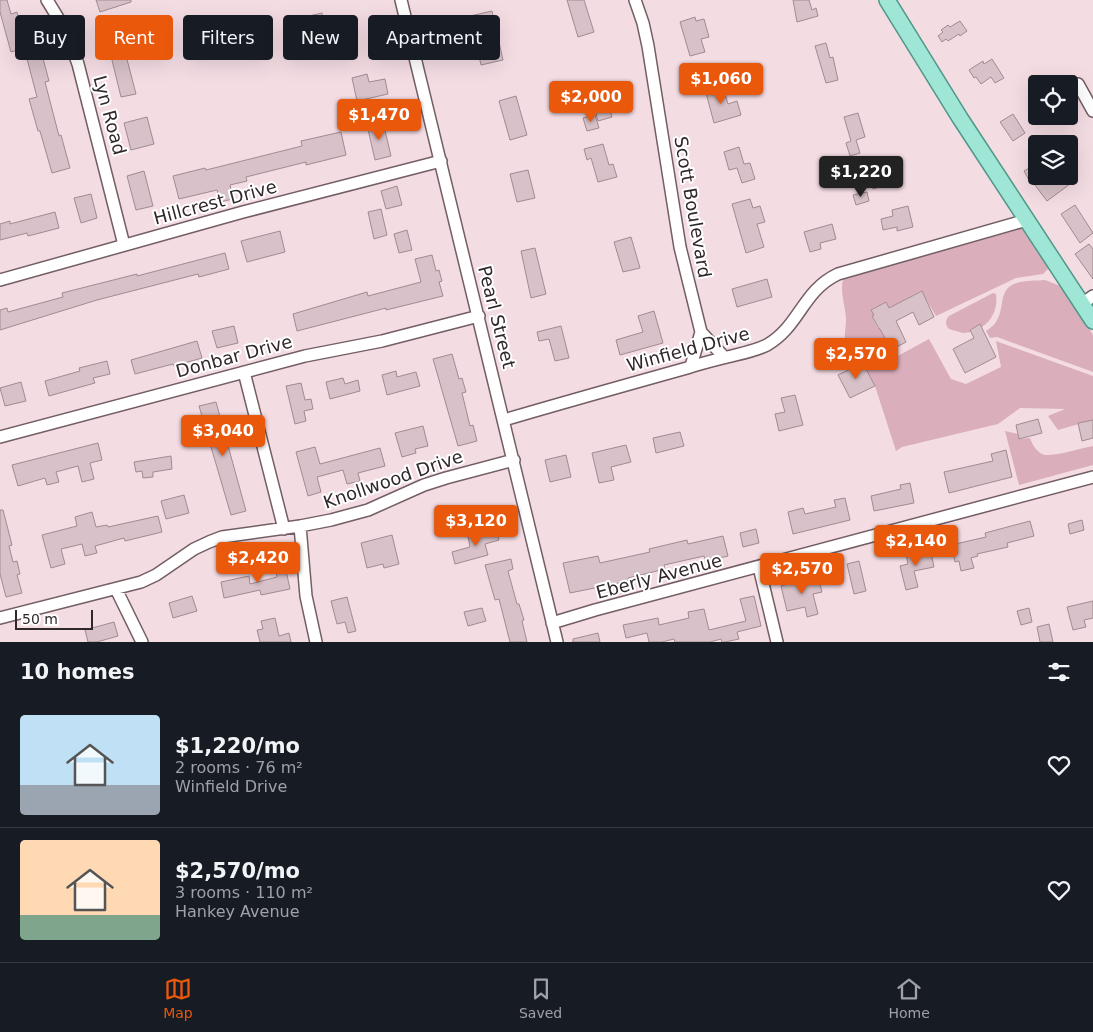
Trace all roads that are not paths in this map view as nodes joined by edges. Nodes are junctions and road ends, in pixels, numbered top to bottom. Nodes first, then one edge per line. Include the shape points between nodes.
1 (47, 0) edge
2 (401, 0) edge
3 (635, 0) edge
4 (886, 0) edge
5 (1078, 84) dead end
6 (1093, 111) edge
7 (441, 161) junction
8 (1027, 220) junction
9 (124, 245) junction
10 (0, 280) edge
11 (1087, 300) edge
12 (479, 316) junction
13 (1093, 321) edge
14 (700, 332) junction
15 (724, 357) junction
16 (691, 366) junction
17 (244, 372) junction
18 (504, 420) junction
19 (0, 437) edge
20 (514, 460) junction
21 (1093, 477) edge
22 (300, 526) junction
23 (284, 529) junction
24 (759, 567) junction
25 (116, 589) junction
26 (0, 618) edge
27 (552, 623) junction
28 (142, 642) edge
29 (316, 642) edge
30 (558, 642) edge
31 (776, 642) edge

1 - 9 street, Lyn Road via 66,31 78,64
2 - 7 street, Pearl Street
3 - 14 street, Scott Boulevard via 648,46 680,247
4 - 8 main road
5 - 6 street
7 - 9 street, Hillcrest Drive
7 - 12 street, Pearl Street
8 - 11 main road
8 - 15 street, Winfield Drive via 838,274 813,292 778,338 750,352
9 - 10 street, Hillcrest Drive
11 - 13 main road
12 - 17 street, Donbar Drive via 382,342 305,356
12 - 18 street, Pearl Street
14 - 15 street
14 - 16 street, Scott Boulevard
15 - 16 street, Winfield Drive
16 - 18 street, Winfield Drive
17 - 19 street, Donbar Drive
17 - 23 street
18 - 20 street, Pearl Street
20 - 22 street, Knollwood Drive via 424,485 368,510
20 - 27 street, Pearl Street
21 - 24 street, Eberly Avenue
22 - 23 street, Knollwood Drive
22 - 29 street via 306,596
23 - 25 street, Knollwood Drive via 208,542 156,575
24 - 27 street, Eberly Avenue
24 - 31 street
25 - 26 street, Knollwood Drive
25 - 28 street
27 - 30 street, Pearl Street

